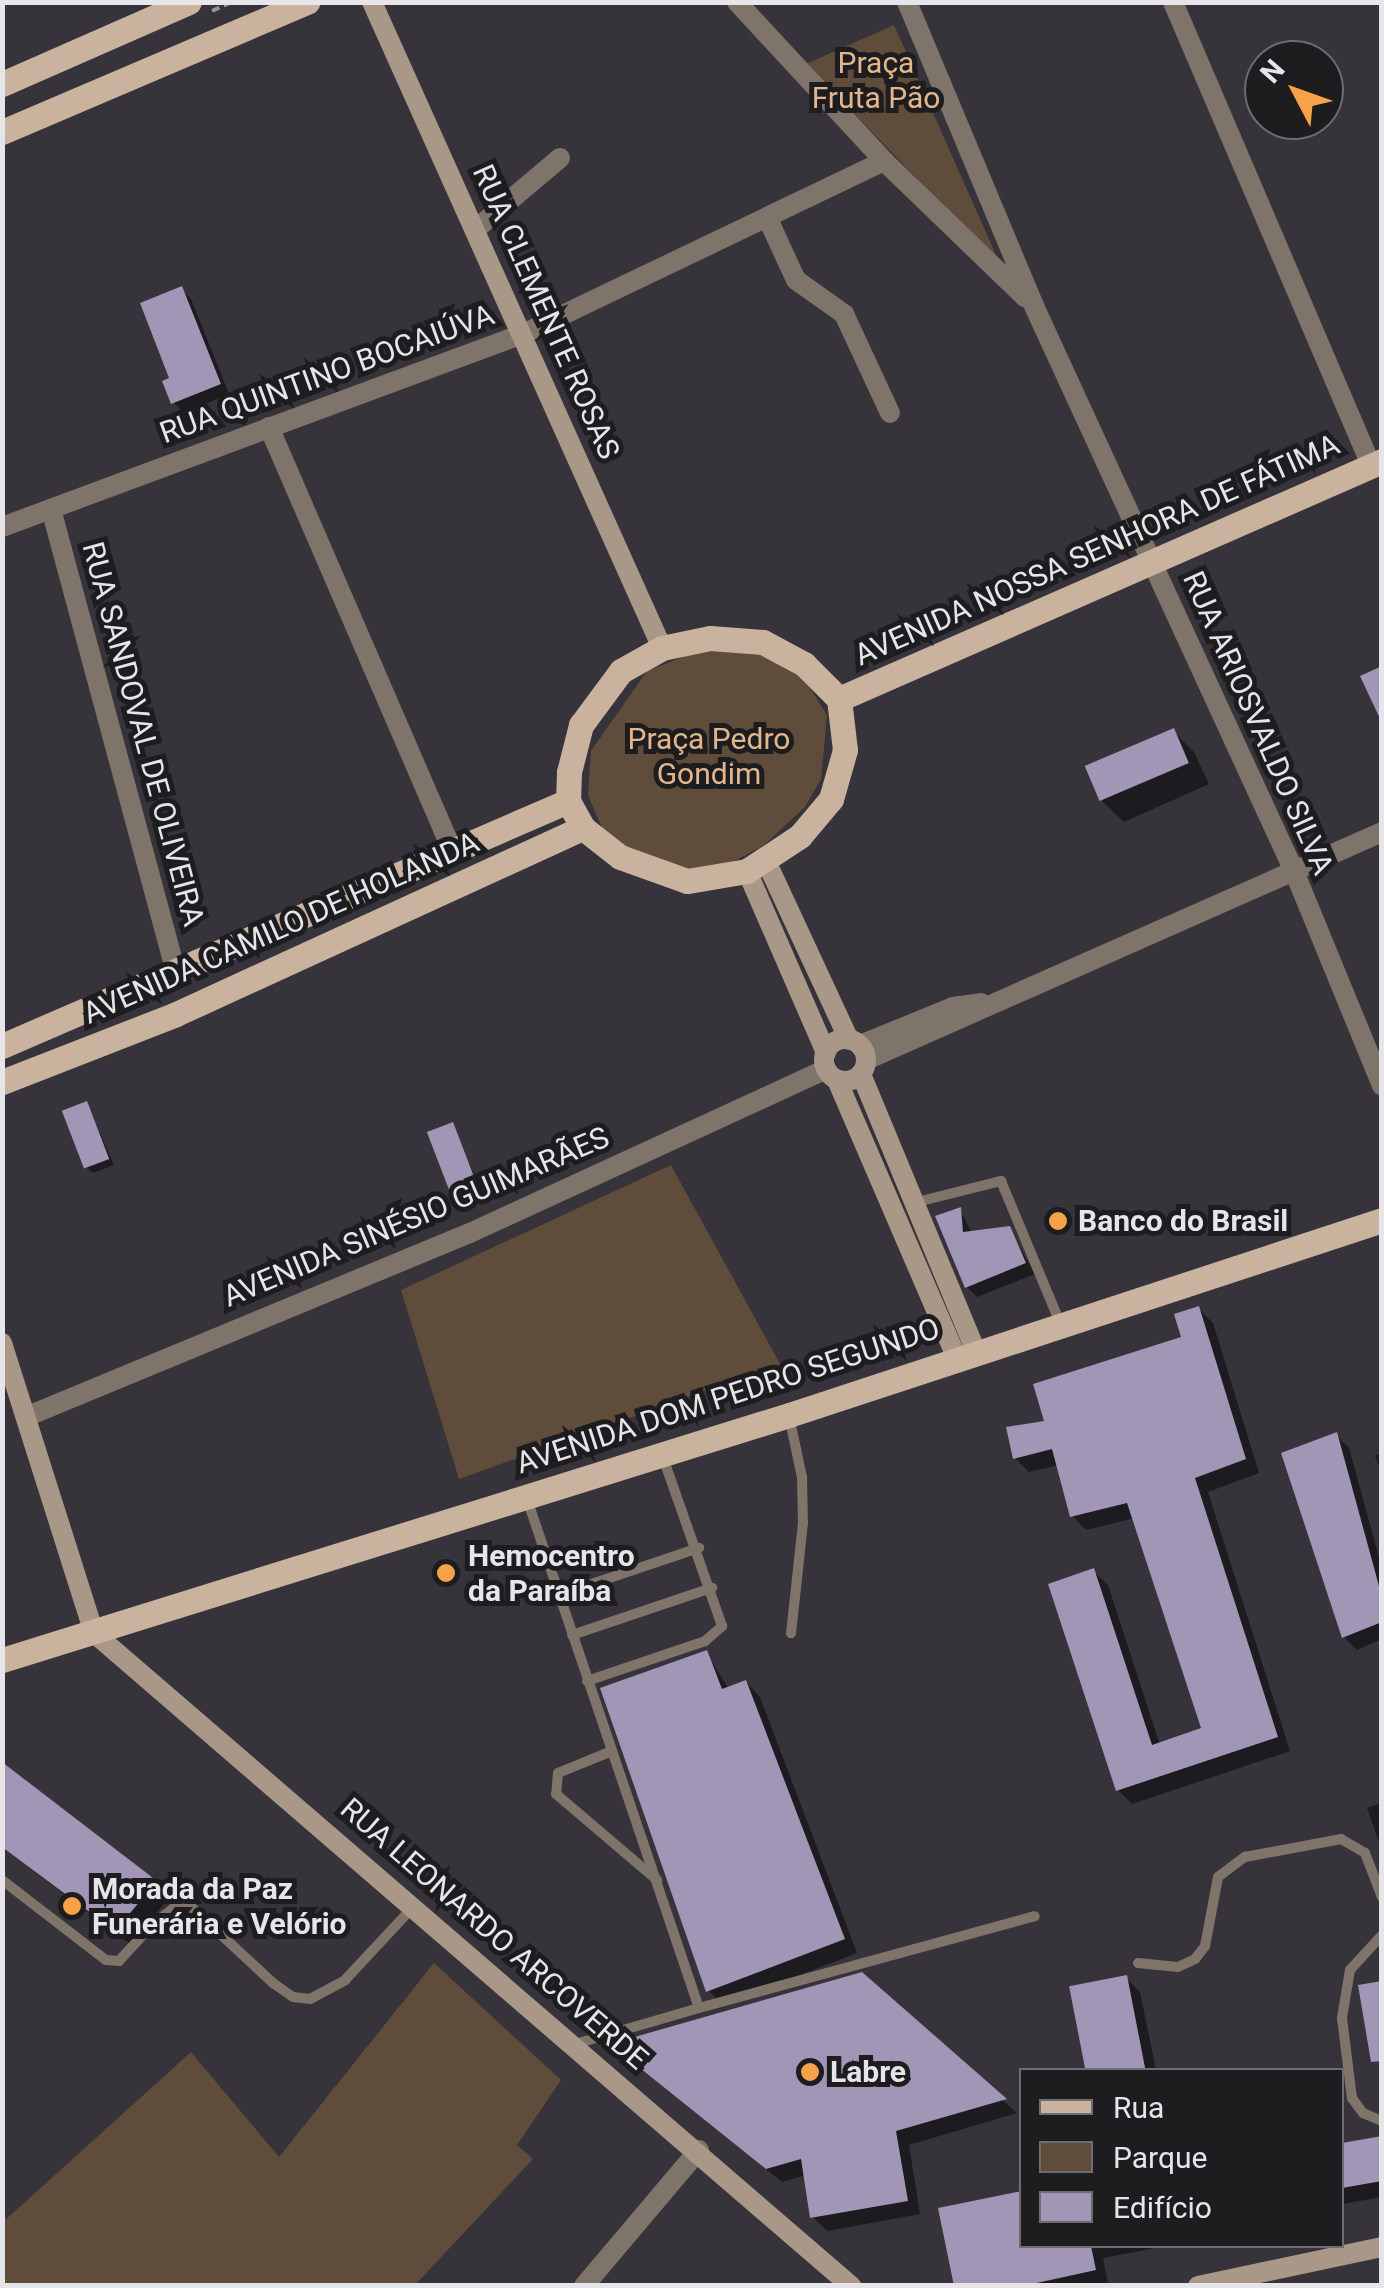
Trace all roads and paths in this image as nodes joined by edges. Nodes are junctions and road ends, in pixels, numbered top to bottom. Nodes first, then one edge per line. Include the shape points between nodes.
1 (189, 2) edge
2 (306, 2) edge
3 (372, 2) edge
4 (738, 2) edge
5 (907, 2) edge
6 (1174, 2) edge
7 (2, 84) edge
8 (2, 132) edge
9 (560, 158) dead end
10 (884, 161) junction
11 (766, 217) junction
12 (476, 229) junction
13 (1034, 306) junction
14 (525, 333) junction
15 (890, 413) dead end
16 (269, 426) junction
17 (1376, 463) edge
18 (51, 509) junction
19 (2, 527) edge
20 (1152, 562) junction
21 (662, 648) junction
22 (839, 699) junction
23 (568, 801) junction
24 (583, 828) junction
25 (1382, 832) edge
26 (454, 854) junction
27 (756, 866) junction
28 (1294, 871) junction
29 (176, 975) junction
30 (2, 1046) edge
31 (859, 1055) junction
32 (830, 1067) junction
33 (2, 1082) edge
34 (1382, 1086) edge
35 (916, 1202) junction
36 (1382, 1220) edge
37 (1061, 1326) junction
38 (2, 1343) edge
39 (966, 1354) junction
40 (789, 1414) junction
41 (28, 1416) junction
42 (661, 1452) junction
43 (525, 1494) junction
44 (699, 1548) junction
45 (712, 1588) junction
46 (559, 1595) junction
47 (94, 1633) junction
48 (791, 1633) dead end
49 (572, 1635) junction
50 (2, 1660) edge
51 (587, 1681) junction
52 (612, 1751) junction
53 (2, 1880) edge
54 (658, 1881) junction
55 (1382, 1897) edge
56 (415, 1906) junction
57 (1035, 1916) dead end
58 (1382, 1934) edge
59 (1138, 1964) dead end
60 (698, 2008) junction
61 (576, 2044) junction
62 (1382, 2121) edge
63 (699, 2150) junction
64 (1382, 2247) edge
65 (1273, 2278) edge
66 (584, 2286) edge
67 (851, 2286) edge
68 (1198, 2286) edge

1 - 7 main road
2 - 8 main road
3 - 12 main road, RUA CLEMENTE ROSAS
4 - 10 street
5 - 13 street, RUA ARIOSVALDO SILVA
6 - 17 street
9 - 12 street
10 - 11 street, RUA QUINTINO BOCAIÚVA
10 - 13 street
11 - 14 street, RUA QUINTINO BOCAIÚVA
11 - 15 street via 796,280 844,314
12 - 14 main road, RUA CLEMENTE ROSAS
13 - 20 street, RUA ARIOSVALDO SILVA
14 - 16 street, RUA QUINTINO BOCAIÚVA
14 - 21 main road, RUA CLEMENTE ROSAS
16 - 18 street, RUA QUINTINO BOCAIÚVA
16 - 26 street
17 - 20 main road, AVENIDA NOSSA SENHORA DE FÁTIMA
18 - 19 street, RUA QUINTINO BOCAIÚVA
18 - 29 street, RUA SANDOVAL DE OLIVEIRA
20 - 22 main road, AVENIDA NOSSA SENHORA DE FÁTIMA
20 - 28 street, RUA ARIOSVALDO SILVA
21 - 22 main road via 710,638 763,642 804,664
21 - 23 main road via 621,672 590,707 572,749
22 - 27 main road via 845,750 831,799 800,836
23 - 24 main road
23 - 26 main road, AVENIDA CAMILO DE HOLANDA
24 - 27 main road via 620,857 664,877 715,880
24 - 33 main road, AVENIDA CAMILO DE HOLANDA via 176,1014
25 - 28 street
26 - 29 main road, AVENIDA CAMILO DE HOLANDA
27 - 31 main road
27 - 32 main road
28 - 31 street via 983,1003 957,1024
28 - 34 street, RUA ARIOSVALDO SILVA
29 - 30 main road, AVENIDA CAMILO DE HOLANDA
31 - 32 main road
31 - 32 main road
31 - 35 main road
32 - 39 main road
32 - 41 street, AVENIDA SINÉSIO GUIMARÃES via 470,1233
35 - 37 lane via 1001,1180
35 - 39 main road
36 - 37 main road, AVENIDA DOM PEDRO SEGUNDO
37 - 39 main road, AVENIDA DOM PEDRO SEGUNDO
38 - 41 main road
39 - 40 main road, AVENIDA DOM PEDRO SEGUNDO
40 - 42 main road, AVENIDA DOM PEDRO SEGUNDO
40 - 48 lane via 803,1524
41 - 47 main road
42 - 43 main road, AVENIDA DOM PEDRO SEGUNDO
42 - 44 lane
43 - 46 lane
43 - 47 main road, AVENIDA DOM PEDRO SEGUNDO
44 - 45 lane
44 - 46 lane
45 - 49 lane
45 - 51 lane via 722,1618 712,1636
46 - 49 lane
47 - 50 main road, AVENIDA DOM PEDRO SEGUNDO
47 - 56 main road, RUA LEONARDO ARCOVERDE
49 - 51 lane
51 - 52 lane
52 - 54 lane
52 - 54 lane via 558,1773 556,1794
53 - 56 lane via 106,1960 119,1961 152,1925 190,1905 272,1983 310,1999 345,1980
54 - 60 lane
55 - 59 lane via 1364,1853 1341,1839 1245,1858 1218,1876 1205,1946 1195,1960 1178,1967
56 - 61 main road, RUA LEONARDO ARCOVERDE
57 - 60 lane
58 - 62 lane via 1350,1970 1342,2018 1352,2098 1363,2114
60 - 61 lane
61 - 63 main road, RUA LEONARDO ARCOVERDE
63 - 66 street
63 - 67 main road, RUA LEONARDO ARCOVERDE
64 - 65 main road
65 - 68 main road

